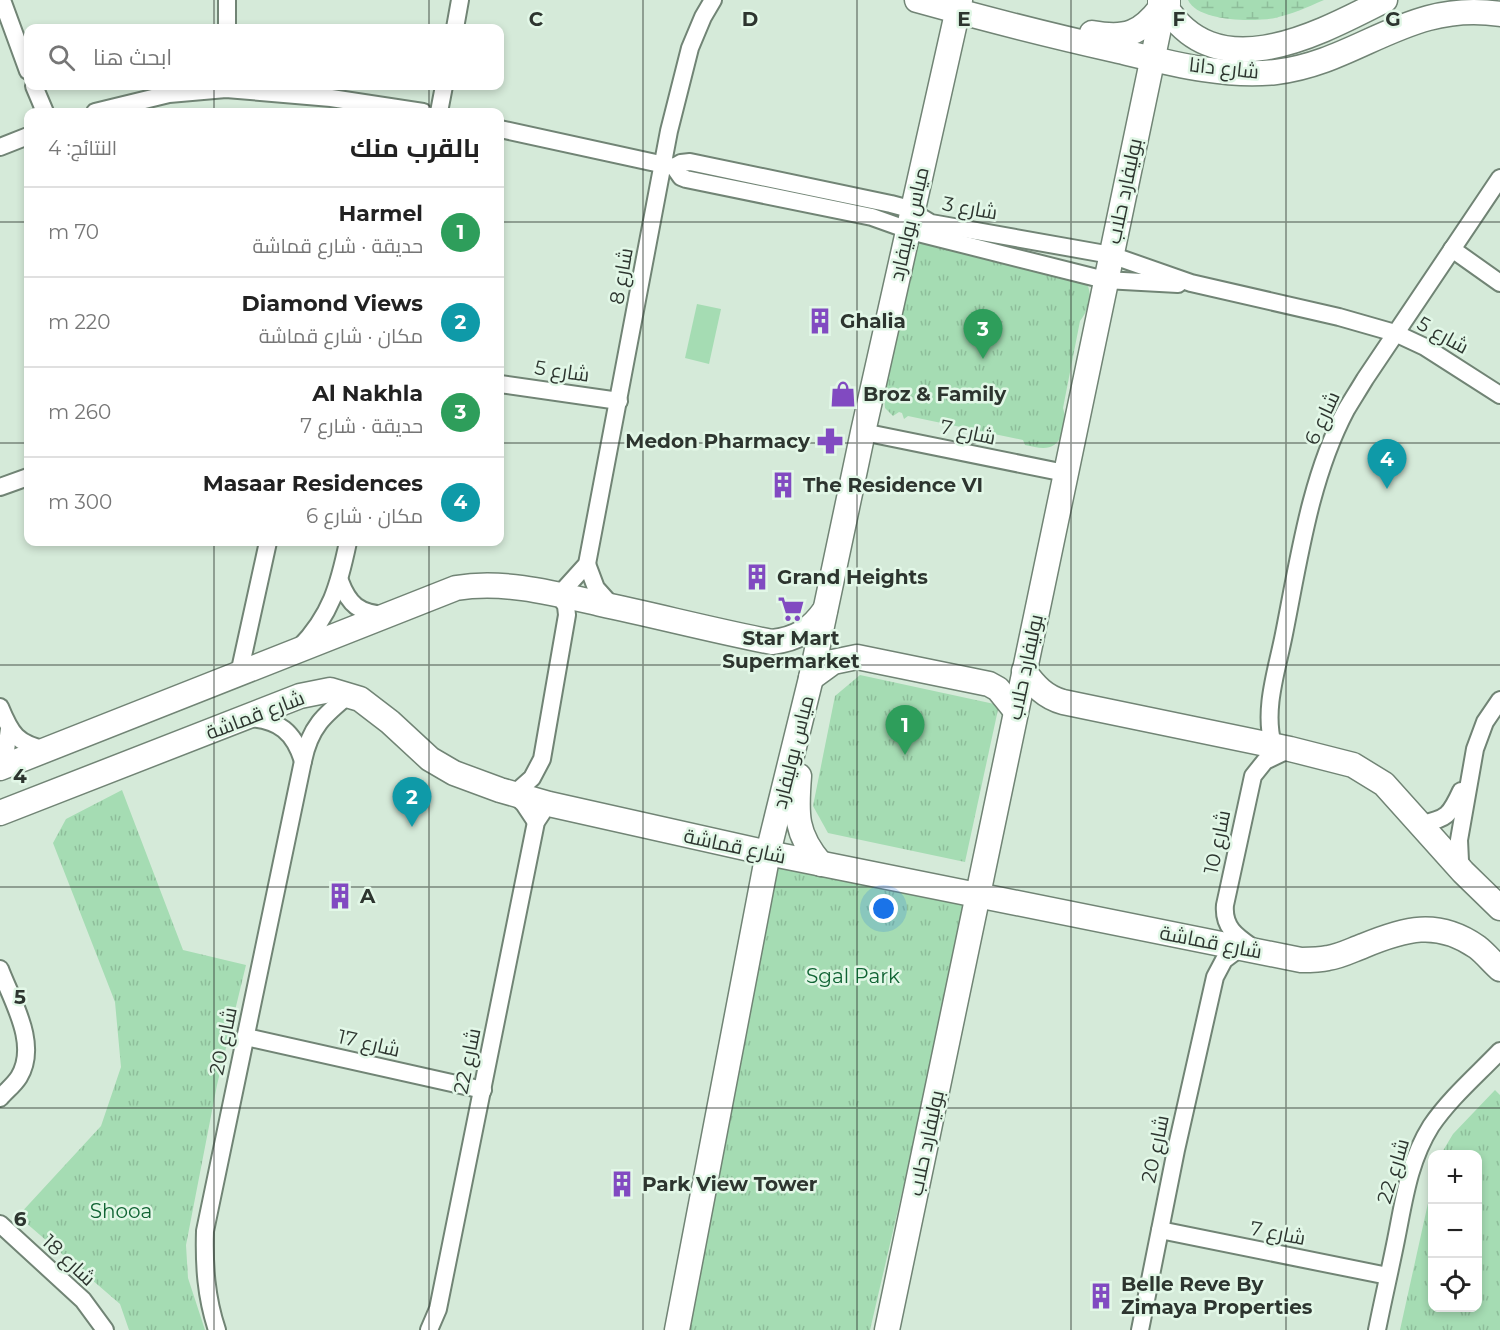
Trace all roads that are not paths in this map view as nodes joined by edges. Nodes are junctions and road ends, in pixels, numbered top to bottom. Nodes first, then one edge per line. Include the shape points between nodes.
1 (2, 0) edge
2 (227, 0) edge
3 (460, 0) edge
4 (713, 0) edge
5 (916, 0) edge
6 (1385, 0) edge
7 (1164, 2) edge
8 (958, 6) edge
9 (1500, 14) edge
10 (226, 24) edge
11 (455, 24) edge
12 (1047, 34) junction
13 (1152, 58) junction
14 (24, 60) edge
15 (36, 90) edge
16 (202, 90) edge
17 (255, 90) edge
18 (443, 90) edge
19 (43, 108) edge
20 (111, 108) edge
21 (397, 108) edge
22 (440, 108) edge
23 (504, 130) edge
24 (24, 138) edge
25 (0, 147) edge
26 (668, 166) junction
27 (1500, 178) edge
28 (910, 221) junction
29 (1452, 249) junction
30 (1111, 255) junction
31 (1105, 280) junction
32 (1191, 283) junction
33 (1500, 283) edge
34 (1395, 333) junction
35 (504, 385) edge
36 (1500, 394) edge
37 (619, 401) junction
38 (863, 432) junction
39 (1065, 473) junction
40 (24, 478) edge
41 (0, 487) edge
42 (267, 546) edge
43 (347, 546) edge
44 (586, 564) junction
45 (340, 581) junction
46 (559, 595) junction
47 (613, 607) junction
48 (825, 610) junction
49 (385, 615) junction
50 (296, 651) junction
51 (1024, 671) junction
52 (239, 674) junction
53 (812, 678) junction
54 (350, 694) junction
55 (1500, 700) edge
56 (0, 707) edge
57 (1016, 710) junction
58 (1268, 713) junction
59 (248, 718) junction
60 (9, 729) junction
61 (1238, 738) junction
62 (796, 741) junction
63 (1282, 747) junction
64 (47, 750) junction
65 (303, 760) junction
66 (0, 763) edge
67 (0, 768) edge
68 (1470, 778) junction
69 (514, 794) junction
70 (0, 813) edge
71 (543, 813) junction
72 (1421, 824) junction
73 (768, 854) junction
74 (821, 864) junction
75 (1464, 872) junction
76 (977, 894) junction
77 (1500, 908) edge
78 (1200, 940) junction
79 (1248, 949) junction
80 (0, 969) edge
81 (1500, 969) edge
82 (1215, 977) junction
83 (246, 1037) junction
84 (1500, 1051) edge
85 (483, 1090) junction
86 (0, 1098) edge
87 (0, 1224) edge
88 (1160, 1230) junction
89 (1388, 1276) junction
90 (438, 1309) junction
91 (105, 1330) edge
92 (217, 1330) edge
93 (429, 1330) edge
94 (445, 1330) edge
95 (677, 1330) edge
96 (887, 1330) edge
97 (1140, 1330) edge
98 (1377, 1330) edge

1 - 14 street
2 - 10 street
3 - 11 street
4 - 26 street, شارع 8 via 690,48
5 - 8 street, شارع دانا
6 - 7 street, شارع دانا via 1305,38 1268,47 1234,49 1209,44 1187,32
7 - 12 street, شارع دانا via 1150,22 1130,33 1107,36 1066,30
7 - 13 street, بوليفارد حلاب
8 - 12 street, شارع دانا
8 - 28 street, مياس بوليفارد
9 - 13 street, شارع دانا via 1462,10 1430,13 1380,31 1314,64 1276,72 1238,72
12 - 13 street, شارع دانا
13 - 30 street, بوليفارد حلاب
15 - 19 street
16 - 20 street
17 - 21 street
18 - 22 street
23 - 26 street, شارع 3
24 - 25 street
26 - 28 street, شارع 3 via 690,162 886,203
26 - 37 street, شارع 8
27 - 29 street, شارع 6
28 - 30 street, شارع 3
28 - 31 street, شارع 3
28 - 38 street, مياس بوليفارد
29 - 33 street
29 - 34 street, شارع 6
30 - 31 street, بوليفارد حلاب
30 - 32 street, شارع 3
31 - 32 street, شارع 3
31 - 39 street, بوليفارد حلاب
32 - 34 street, شارع 3
34 - 36 street, شارع 5
34 - 58 street, شارع 6 via 1346,411 1320,475
35 - 37 street, شارع 5
37 - 44 street, شارع 8
38 - 39 street, شارع 7
38 - 48 street, مياس بوليفارد
39 - 51 street, بوليفارد حلاب
40 - 41 street
42 - 52 street
43 - 45 street
44 - 46 street, شارع 8
44 - 47 street via 596,588
45 - 49 street via 345,596 356,607
45 - 50 street via 323,619
46 - 47 street
46 - 49 street via 478,585 456,588
46 - 69 street via 567,615 542,759 532,778
47 - 48 street via 772,642 803,634
48 - 53 street, مياس بوليفارد
49 - 50 street
50 - 52 street
51 - 57 street, بوليفارد حلاب
51 - 61 street via 1052,699
52 - 64 street
53 - 57 street via 833,662 857,657 988,684 998,689
53 - 62 street, مياس بوليفارد
54 - 59 street, شارع قماشة via 330,690 300,696
54 - 65 street, شارع 20 via 315,727
54 - 69 street, شارع قماشة via 369,705 443,767
55 - 68 street via 1479,735
56 - 60 street
57 - 76 street, بوليفارد حلاب
58 - 61 street via 1255,728
58 - 63 street, شارع 6
59 - 65 street via 263,719 290,733
59 - 70 street, شارع قماشة
60 - 64 street via 26,743
60 - 66 street
61 - 63 street
62 - 73 street, مياس بوليفارد
62 - 74 street via 797,817 809,850
63 - 72 street via 1335,759 1369,773
63 - 79 street, شارع 10 via 1253,776 1226,905 1228,926
64 - 67 street
65 - 83 street, شارع 20
68 - 72 street via 1448,815
68 - 75 street via 1459,840
69 - 71 street, شارع قماشة
71 - 73 street, شارع قماشة
71 - 85 street, شارع 22
72 - 75 street
73 - 74 street, شارع قماشة
73 - 95 street, مياس بوليفارد
74 - 76 street, شارع قماشة
75 - 77 street
76 - 78 street, شارع قماشة
76 - 96 street, بوليفارد حلاب
78 - 79 street, شارع قماشة
78 - 82 street
79 - 81 street, شارع قماشة via 1301,960 1328,958 1392,934 1428,929 1463,938
79 - 82 street, شارع 20 via 1224,960
80 - 86 street via 25,1032 27,1048 18,1078
82 - 88 street, شارع 20
83 - 85 street, شارع 17
83 - 92 street, شارع 20 via 205,1231 207,1293
84 - 89 street, شارع 22 via 1447,1106 1419,1148 1410,1172
85 - 90 street, شارع 22
87 - 91 street, شارع 18 via 83,1300
88 - 89 street, شارع 7
88 - 97 street, شارع 20
89 - 98 street, شارع 22
90 - 93 street, شارع 22
90 - 94 street

